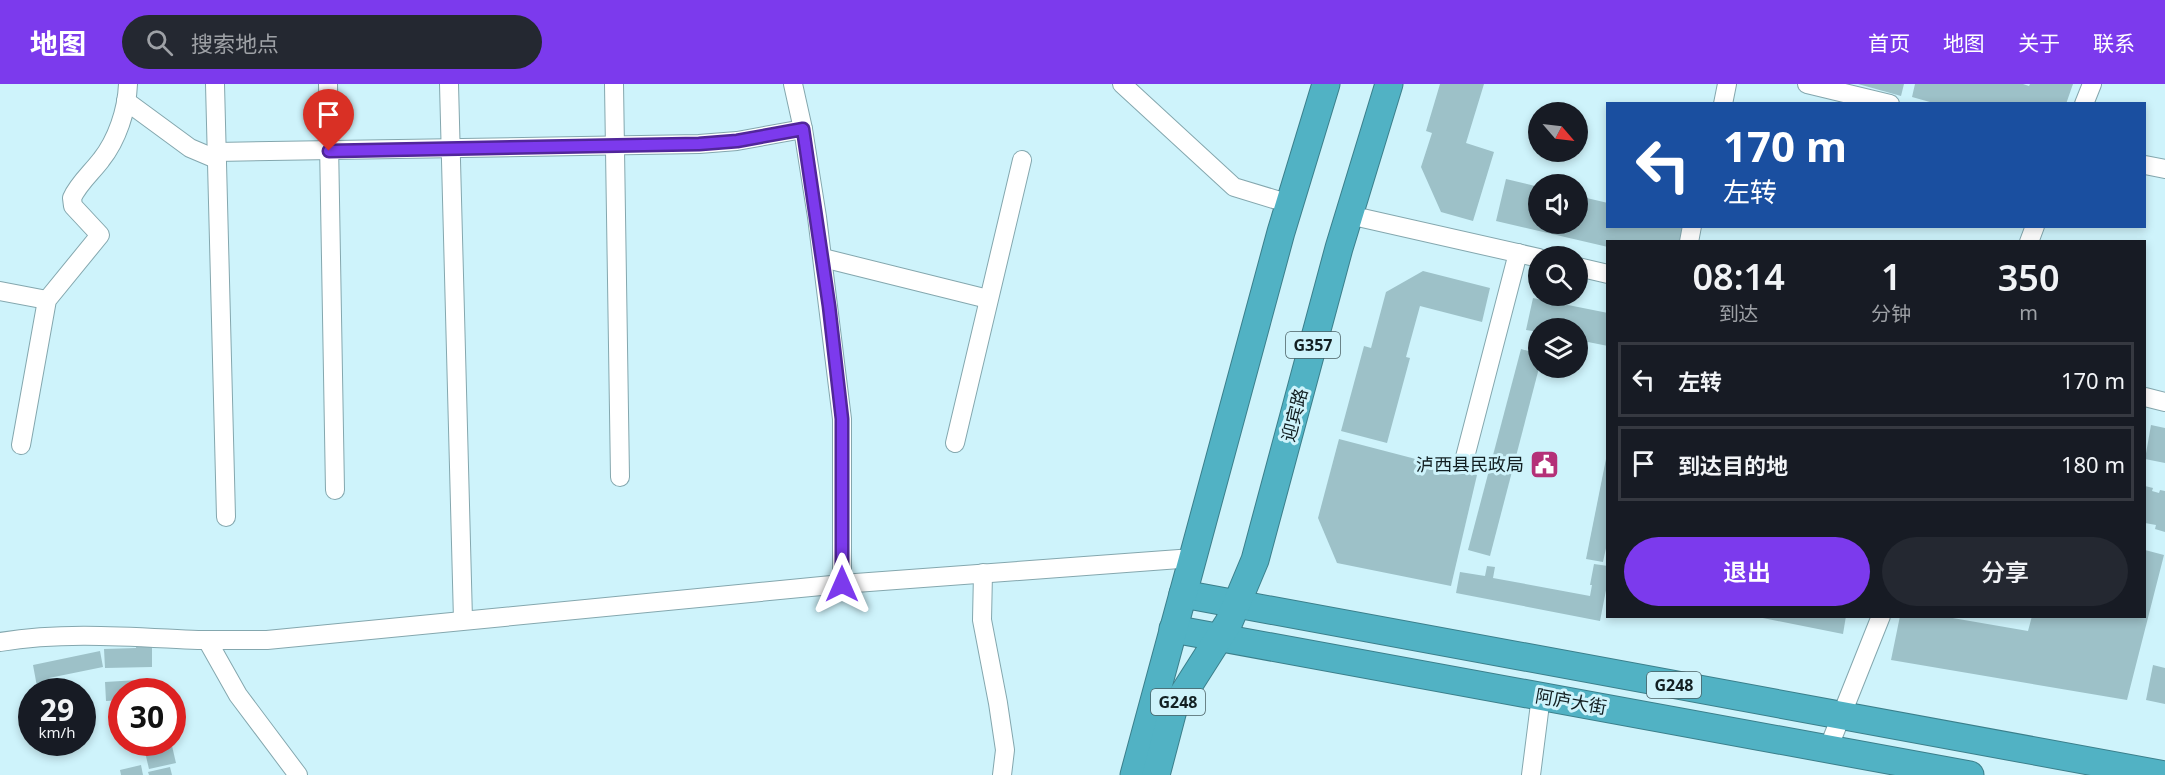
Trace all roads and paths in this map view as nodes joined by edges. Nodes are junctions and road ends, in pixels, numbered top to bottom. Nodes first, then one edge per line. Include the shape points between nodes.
1 (215, 84) edge
2 (328, 84) edge
3 (449, 84) edge
4 (614, 84) edge
5 (793, 84) edge
6 (1122, 84) edge
7 (1326, 84) edge
8 (1389, 84) edge
9 (1727, 84) edge
10 (1807, 84) edge
11 (2092, 84) edge
12 (127, 92) edge
13 (1723, 102) edge
14 (1882, 102) edge
15 (2085, 102) edge
16 (803, 129) junction
17 (615, 147) junction
18 (451, 149) junction
19 (329, 151) junction
20 (216, 156) junction
21 (1022, 160) dead end
22 (2146, 165) edge
23 (2165, 169) edge
24 (1290, 204) junction
25 (1349, 215) junction
26 (1518, 254) junction
27 (1528, 256) edge
28 (823, 258) junction
29 (1588, 269) edge
30 (1606, 274) edge
31 (0, 291) edge
32 (988, 298) junction
33 (47, 300) junction
34 (2146, 397) edge
35 (2165, 402) edge
36 (956, 443) dead end
37 (21, 445) dead end
38 (1464, 461) dead end
39 (620, 477) dead end
40 (335, 490) dead end
41 (226, 517) dead end
42 (1192, 558) junction
43 (983, 573) junction
44 (842, 584) junction
45 (1183, 594) junction
46 (1237, 604) junction
47 (1880, 618) edge
48 (463, 620) junction
49 (1173, 629) junction
50 (1219, 637) junction
51 (207, 640) junction
52 (0, 642) edge
53 (1541, 696) junction
54 (1842, 715) junction
55 (1828, 749) junction
56 (298, 775) edge
57 (1002, 775) edge
58 (1134, 775) edge
59 (1156, 775) edge
60 (1531, 775) edge
61 (1970, 775) edge
62 (2165, 775) edge

1 - 20 street
2 - 19 street
3 - 18 street
4 - 17 street
5 - 16 street
6 - 24 street via 1233,187
7 - 24 highway
8 - 25 highway, 迎宾路 / G357
9 - 13 street
10 - 14 street
11 - 15 street
12 - 20 street via 190,148
12 - 33 street via 109,148 72,198 73,206 100,234
16 - 17 street via 737,141
16 - 28 street
17 - 18 street
17 - 39 street
18 - 19 street
18 - 48 street
19 - 20 street
19 - 40 street
20 - 41 street
21 - 32 street
22 - 23 street
24 - 42 highway
25 - 26 street
25 - 46 highway, 迎宾路 / G357 via 1263,534
26 - 27 street
26 - 38 street
28 - 32 street
28 - 44 street via 842,419
29 - 30 street
31 - 33 street
32 - 36 street
33 - 37 street
34 - 35 street
42 - 43 street
42 - 45 highway
43 - 44 street
43 - 57 street via 982,620 1005,750
44 - 48 street
45 - 46 highway, G248
45 - 49 highway, G248
46 - 50 highway, 迎宾路 / G248
46 - 54 highway, G248
47 - 54 street
48 - 51 street via 267,640
49 - 50 highway, 阿庐大街 / G248
49 - 58 highway, G248
50 - 53 highway, 阿庐大街 / G248
50 - 59 highway, G248 via 1173,710
51 - 52 street via 109,635
51 - 56 street via 238,695
53 - 55 highway, 阿庐大街 / G248
53 - 60 street
54 - 55 street
54 - 62 highway, G248
55 - 61 highway, 阿庐大街 / G248

